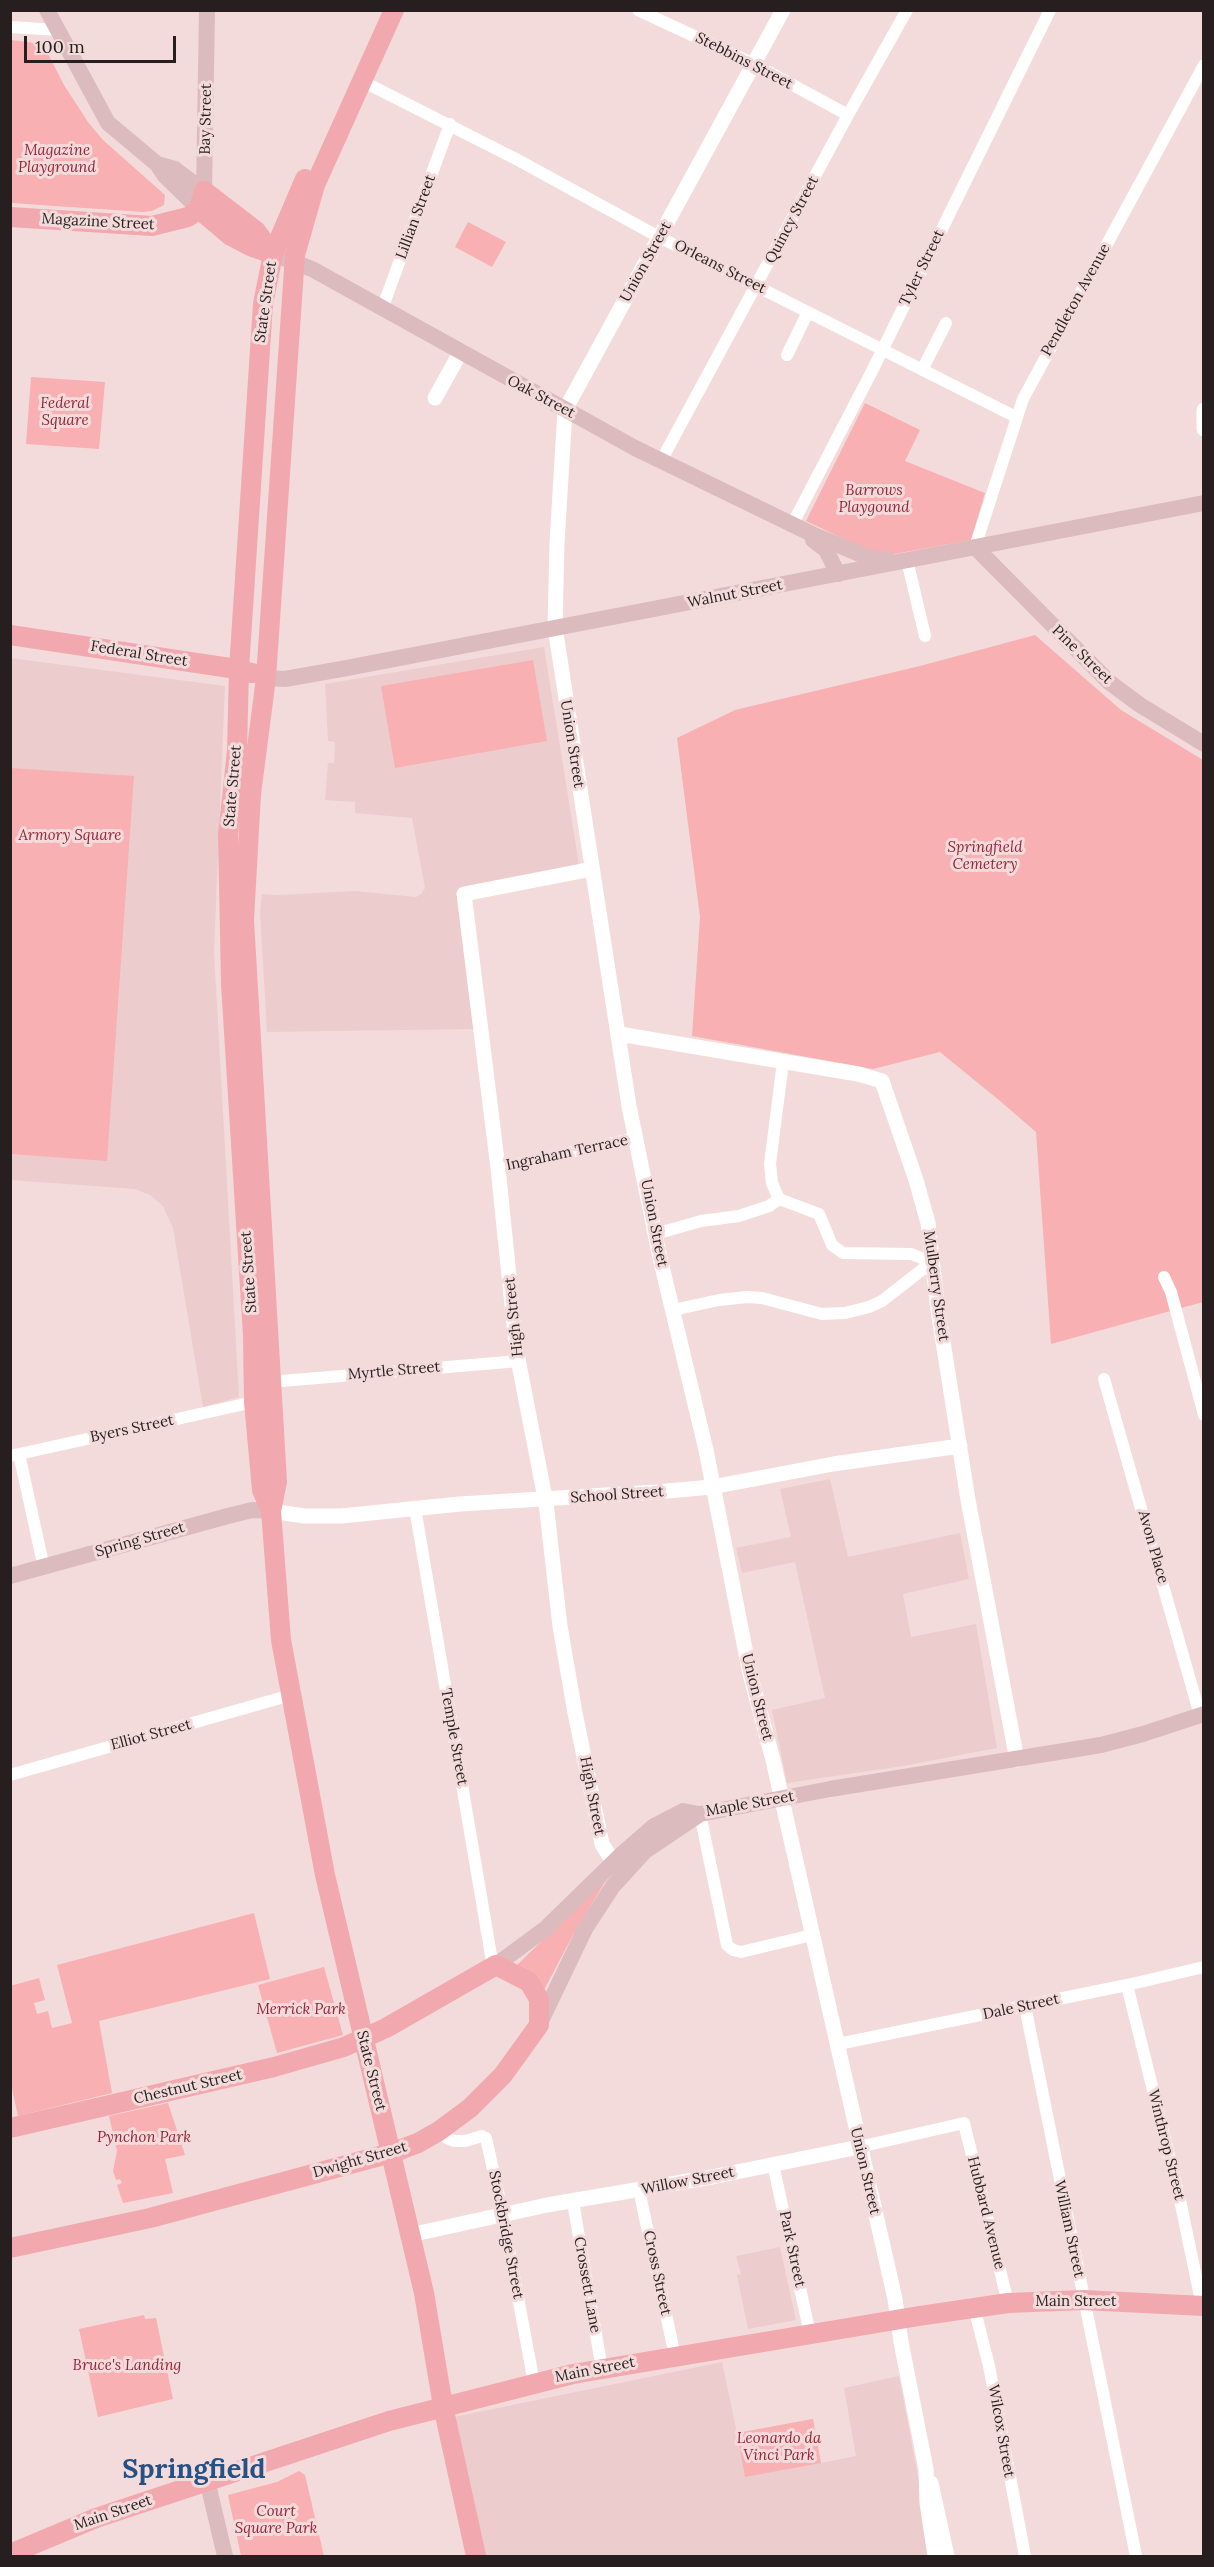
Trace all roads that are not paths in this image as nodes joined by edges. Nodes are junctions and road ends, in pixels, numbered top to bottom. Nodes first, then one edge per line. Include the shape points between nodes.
1 (47, 10) edge
2 (207, 10) edge
3 (380, 10) edge
4 (394, 10) edge
5 (638, 10) edge
6 (783, 10) edge
7 (907, 10) edge
8 (1050, 10) edge
9 (10, 27) edge
10 (58, 30) junction
11 (754, 64) junction
12 (1203, 65) edge
13 (356, 79) junction
14 (848, 115) junction
15 (450, 124) junction
16 (202, 200) junction
17 (10, 217) edge
18 (659, 237) junction
19 (273, 254) junction
20 (294, 261) junction
21 (757, 286) junction
22 (382, 309) junction
23 (808, 312) junction
24 (946, 323) dead end
25 (882, 351) junction
26 (460, 353) junction
27 (787, 355) dead end
28 (922, 370) junction
29 (435, 398) dead end
30 (565, 410) junction
31 (1203, 410) edge
32 (1016, 417) junction
33 (1203, 429) edge
34 (661, 461) junction
35 (252, 476) junction
36 (279, 476) junction
37 (1203, 503) edge
38 (792, 525) junction
39 (975, 547) junction
40 (906, 560) junction
41 (838, 574) junction
42 (555, 627) junction
43 (10, 635) edge
44 (925, 636) dead end
45 (239, 669) junction
46 (266, 678) junction
47 (1203, 744) edge
48 (228, 836) junction
49 (248, 837) junction
50 (592, 869) junction
51 (619, 1034) junction
52 (783, 1062) junction
53 (636, 1138) junction
54 (498, 1168) junction
55 (779, 1198) junction
56 (654, 1232) junction
57 (932, 1262) junction
58 (1164, 1277) dead end
59 (673, 1310) junction
60 (519, 1361) junction
61 (1104, 1379) dead end
62 (270, 1382) junction
63 (254, 1402) junction
64 (1203, 1415) edge
65 (960, 1446) junction
66 (15, 1455) edge
67 (712, 1486) junction
68 (544, 1499) junction
69 (415, 1508) junction
70 (271, 1511) junction
71 (44, 1568) junction
72 (10, 1576) edge
73 (291, 1695) junction
74 (1202, 1714) edge
75 (1017, 1760) junction
76 (10, 1775) edge
77 (781, 1799) junction
78 (700, 1814) junction
79 (613, 1862) junction
80 (812, 1935) junction
81 (494, 1966) junction
82 (1203, 1967) edge
83 (1127, 1985) junction
84 (1025, 2006) junction
85 (540, 2025) junction
86 (363, 2039) junction
87 (838, 2044) junction
88 (964, 2123) joint
89 (10, 2128) edge
90 (439, 2131) junction
91 (859, 2147) junction
92 (391, 2153) junction
93 (769, 2165) junction
94 (639, 2190) junction
95 (573, 2202) junction
96 (503, 2214) junction
97 (410, 2235) junction
98 (10, 2248) edge
99 (1083, 2300) junction
100 (1008, 2303) junction
101 (1203, 2306) edge
102 (974, 2307) junction
103 (898, 2320) junction
104 (810, 2334) junction
105 (675, 2356) junction
106 (602, 2369) junction
107 (534, 2383) junction
108 (443, 2406) junction
109 (926, 2469) junction
110 (207, 2480) junction
111 (10, 2554) edge
112 (225, 2556) edge
113 (476, 2556) edge
114 (935, 2556) edge
115 (947, 2556) edge
116 (1025, 2556) edge
117 (1136, 2556) edge

1 - 10 main road
2 - 16 main road, Bay Street
3 - 13 main road, State Street
4 - 13 main road, State Street
5 - 11 street, Stebbins Street
6 - 11 street, Union Street
7 - 14 street, Quincy Street
8 - 25 street, Tyler Street
9 - 10 street
10 - 16 main road via 108,123 157,164 165,176
11 - 14 street, Stebbins Street
11 - 18 street, Union Street
12 - 32 street, Pendleton Avenue
13 - 15 street, Orleans Street
13 - 19 main road, State Street
13 - 20 main road, State Street via 315,184
14 - 21 street, Quincy Street
15 - 18 street, Orleans Street
15 - 22 street, Lillian Street
16 - 17 main road, Magazine Street via 187,218 152,226
16 - 19 main road via 231,236
18 - 21 street, Orleans Street
18 - 30 street, Union Street
19 - 20 main road, Oak Street
19 - 35 main road, State Street via 263,304
20 - 22 main road, Oak Street
20 - 36 main road, State Street
21 - 23 street, Orleans Street
21 - 34 street, Quincy Street
22 - 26 main road, Oak Street
23 - 25 street, Orleans Street
23 - 27 street
24 - 28 street
25 - 28 street, Orleans Street
25 - 38 street, Tyler Street
26 - 29 street
26 - 30 main road, Oak Street
28 - 32 street, Orleans Street
30 - 34 main road, Oak Street
30 - 42 street, Union Street
31 - 33 street
32 - 39 street, Pendleton Avenue
34 - 38 main road, Oak Street
35 - 36 main road
35 - 45 main road, State Street
36 - 46 main road, State Street
37 - 39 main road, Walnut Street
38 - 40 main road, Oak Street via 870,558
38 - 41 main road, Oak Street via 826,550
39 - 40 main road, Walnut Street
39 - 47 main road, Pine Street via 1108,682
40 - 41 main road, Walnut Street
40 - 44 street
41 - 42 main road, Walnut Street
42 - 46 main road, Walnut Street via 291,679
42 - 50 street, Union Street
43 - 45 main road, Federal Street
45 - 46 main road, Federal Street
45 - 48 main road, State Street via 237,751
46 - 49 main road, State Street
48 - 49 main road
48 - 63 main road, State Street via 231,984
49 - 62 main road, State Street via 244,920
50 - 51 street, Union Street
50 - 54 street, High Street via 464,894
51 - 52 street, Mulberry Street
51 - 53 street, Union Street
52 - 55 street via 770,1164
52 - 57 street, Mulberry Street via 882,1081 923,1201
53 - 54 street, Ingraham Terrace
53 - 56 street, Union Street
54 - 60 street, High Street
55 - 56 street via 769,1206 739,1216
55 - 57 street via 819,1214 832,1245 843,1253 911,1254
56 - 59 street, Union Street
57 - 59 street via 882,1301 845,1313 822,1314 747,1297
57 - 65 street, Mulberry Street
58 - 64 street
59 - 67 street, Union Street
60 - 62 street, Myrtle Street
60 - 68 street, High Street
61 - 74 street, Avon Place
62 - 70 main road, State Street via 277,1482
63 - 66 street, Byers Street
63 - 70 main road, State Street via 262,1490
65 - 67 street, School Street
65 - 75 street, Mulberry Street
66 - 71 street
67 - 68 street, School Street
67 - 77 street, Union Street via 750,1674
68 - 69 street, School Street
68 - 79 street, High Street via 575,1713 602,1844
69 - 70 street, School Street via 341,1516
69 - 81 street, Temple Street
70 - 71 main road, Spring Street via 252,1510 220,1518
70 - 73 main road, State Street via 277,1613
71 - 72 main road, Spring Street
73 - 76 street, Elliot Street
73 - 86 main road, State Street via 325,1875
74 - 75 main road, Maple Street via 1117,1742
75 - 77 main road, Maple Street
77 - 78 main road, Maple Street
77 - 80 street, Union Street
78 - 79 main road, Maple Street via 683,1811 665,1820
78 - 80 street via 727,1945 741,1952
78 - 85 main road, Dwight Street via 645,1851 613,1886 592,1917
79 - 81 main road, Maple Street via 545,1929
80 - 87 street, Union Street
81 - 85 main road via 533,1986 539,2000
81 - 86 main road, Maple Street
82 - 83 street, Dale Street
83 - 84 street, Dale Street
83 - 101 street, Winthrop Street
84 - 87 street, Dale Street
84 - 99 street, William Street
85 - 90 main road, Dwight Street via 487,2093
86 - 89 main road, Chestnut Street via 274,2067
86 - 92 main road, State Street
87 - 91 street, Union Street
88 - 91 street, Willow Street
88 - 100 street, Hubbard Avenue
90 - 92 main road, Dwight Street
90 - 96 street, Stockbridge Street via 454,2141 486,2138
91 - 93 street, Willow Street
91 - 103 street, Union Street
92 - 97 main road, State Street
92 - 98 main road, Dwight Street via 150,2218
93 - 94 street, Willow Street
93 - 104 street, Park Street
94 - 95 street, Willow Street
94 - 105 street, Cross Street
95 - 96 street, Willow Street
95 - 106 street, Crossett Lane
96 - 97 street, Willow Street
96 - 107 street, Stockbridge Street
97 - 108 main road, State Street
99 - 100 main road, Main Street
99 - 101 main road, Main Street
99 - 117 street, William Street
100 - 102 main road, Main Street
102 - 103 main road, Main Street
102 - 116 street, Wilcox Street
103 - 104 main road, Main Street
103 - 109 street, Union Street
104 - 105 main road, Main Street
105 - 106 main road, Main Street
106 - 107 main road, Main Street
107 - 108 main road, Main Street
108 - 110 main road, Main Street
108 - 113 main road, State Street
109 - 114 street, Union Street
109 - 115 street, Union Street via 935,2492
110 - 111 main road, Main Street
110 - 112 main road

